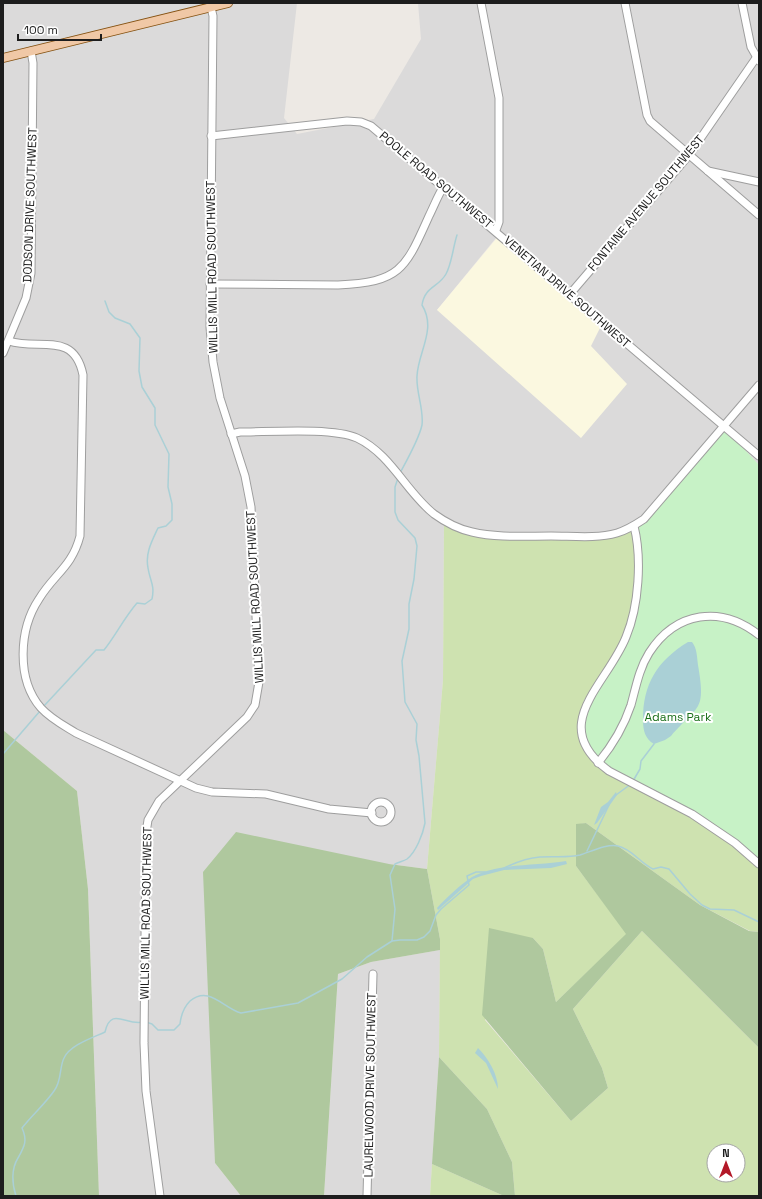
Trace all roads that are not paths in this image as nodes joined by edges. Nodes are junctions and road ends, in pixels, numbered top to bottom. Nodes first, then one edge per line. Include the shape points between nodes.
1 (228, 3) edge
2 (481, 3) edge
3 (625, 3) edge
4 (742, 3) edge
5 (211, 5) edge
6 (31, 51) junction
7 (3, 58) edge
8 (758, 59) edge
9 (211, 136) junction
10 (689, 155) junction
11 (707, 171) junction
12 (759, 182) edge
13 (444, 186) junction
14 (759, 215) edge
15 (496, 230) junction
16 (210, 284) junction
17 (570, 294) junction
18 (9, 340) junction
19 (3, 354) edge
20 (759, 385) edge
21 (724, 426) junction
22 (231, 434) junction
23 (759, 456) edge
24 (634, 526) junction
25 (759, 635) edge
26 (598, 763) junction
27 (178, 781) junction
28 (372, 813) dead end
29 (759, 864) edge
30 (373, 974) dead end
31 (160, 1196) edge
32 (367, 1196) edge

1 - 5 main road
2 - 15 street, VENETIAN DRIVE SOUTHWEST via 499,98 500,222
3 - 10 street via 647,115 654,125
4 - 8 street, FONTAINE AVENUE SOUTHWEST via 750,47
5 - 6 main road
5 - 9 street, WILLIS MILL ROAD SOUTHWEST
6 - 7 main road
6 - 18 street, DODSON DRIVE SOUTHWEST via 33,63 30,273 26,298
8 - 10 street, FONTAINE AVENUE SOUTHWEST
9 - 13 street, POOLE ROAD SOUTHWEST via 347,121 361,122 379,131
9 - 16 street, WILLIS MILL ROAD SOUTHWEST
10 - 11 street
10 - 17 street, FONTAINE AVENUE SOUTHWEST
11 - 12 street
11 - 14 street
13 - 15 street, POOLE ROAD SOUTHWEST
13 - 16 street via 412,255 400,268 384,278 358,284 338,285
15 - 17 street, VENETIAN DRIVE SOUTHWEST
16 - 22 street, WILLIS MILL ROAD SOUTHWEST via 213,362
17 - 21 street, VENETIAN DRIVE SOUTHWEST
18 - 19 street, DODSON DRIVE SOUTHWEST
18 - 27 street via 16,343 51,343 64,346 77,358 82,375 80,536 71,560 40,597 28,619 24,660 29,686 40,707 58,723
20 - 21 street
21 - 23 street, VENETIAN DRIVE SOUTHWEST
21 - 24 street via 651,512
22 - 24 street via 330,432 356,437 379,453 433,513 452,525 472,532 501,536 591,536 616,533
22 - 27 street, WILLIS MILL ROAD SOUTHWEST via 245,476 251,507 259,692 255,705 247,717
24 - 26 street via 637,538 637,584 632,621 620,651 589,697 582,716 584,742
25 - 26 street via 748,626 732,619 711,616 689,619 672,629 649,653 640,670 620,730 610,749
26 - 29 street via 692,814 735,843
27 - 28 street via 212,792 266,794 329,809
27 - 31 street, WILLIS MILL ROAD SOUTHWEST via 153,808 146,833 144,1042 146,1091
30 - 32 street, LAURELWOOD DRIVE SOUTHWEST

